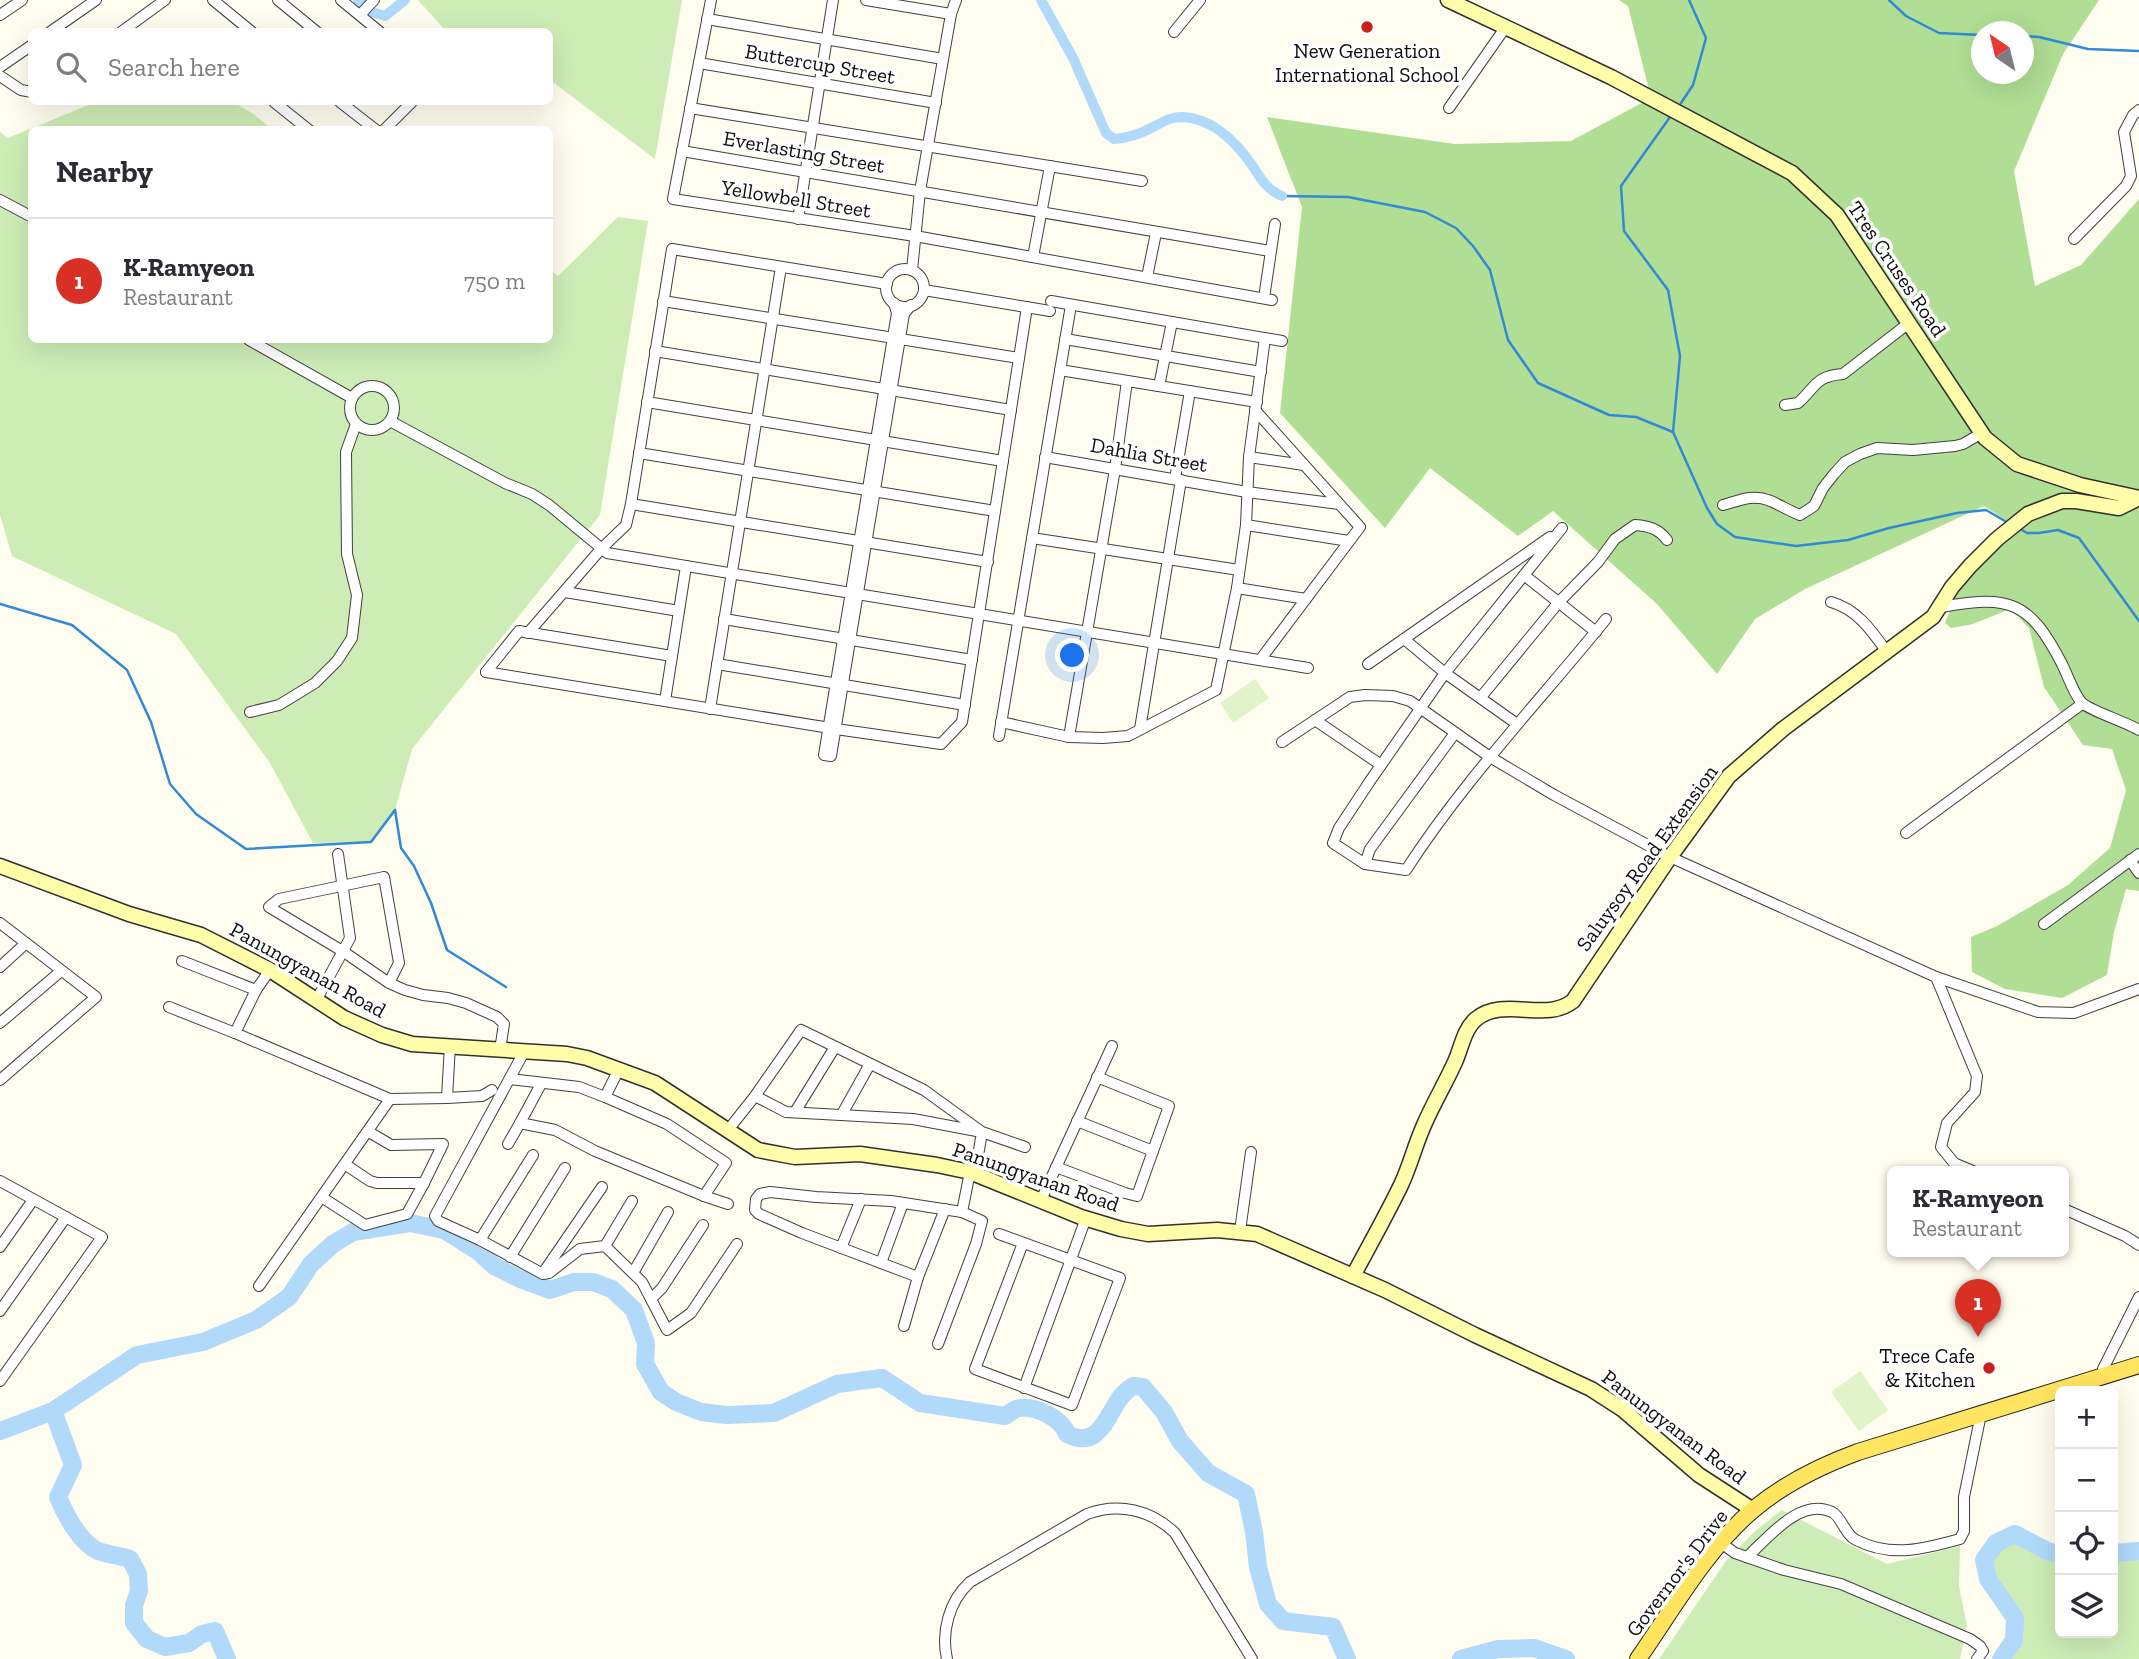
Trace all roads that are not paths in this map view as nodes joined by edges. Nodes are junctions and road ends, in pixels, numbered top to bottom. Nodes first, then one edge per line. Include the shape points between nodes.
1 (22, 0) edge
2 (96, 0) edge
3 (165, 0) edge
4 (213, 0) edge
5 (278, 0) edge
6 (341, 0) edge
7 (711, 0) edge
8 (833, 0) edge
9 (866, 0) edge
10 (950, 0) edge
11 (956, 0) edge
12 (1200, 0) edge
13 (1448, 0) edge
14 (374, 1) edge
15 (896, 2) edge
16 (363, 13) junction
17 (951, 14) junction
18 (0, 15) edge
19 (707, 19) junction
20 (1505, 27) junction
21 (56, 28) edge
22 (126, 28) edge
23 (247, 28) edge
24 (312, 28) edge
25 (376, 28) edge
26 (1174, 32) dead end
27 (827, 39) junction
28 (28, 48) edge
29 (943, 59) junction
30 (699, 63) junction
31 (0, 66) edge
32 (0, 76) edge
33 (819, 84) junction
34 (28, 91) edge
35 (936, 103) junction
36 (278, 105) edge
37 (344, 105) edge
38 (407, 105) edge
39 (690, 108) junction
40 (1449, 108) dead end
41 (2139, 110) edge
42 (304, 126) edge
43 (371, 126) edge
44 (388, 126) edge
45 (812, 127) junction
46 (928, 146) junction
47 (682, 151) junction
48 (1050, 166) junction
49 (805, 172) junction
50 (1142, 181) dead end
51 (920, 191) junction
52 (0, 200) edge
53 (1041, 214) junction
54 (28, 215) edge
55 (798, 219) junction
56 (1275, 224) dead end
57 (1156, 233) junction
58 (915, 236) junction
59 (2074, 239) dead end
60 (1270, 251) junction
61 (1033, 257) junction
62 (781, 267) junction
63 (907, 270) junction
64 (1147, 277) junction
65 (887, 284) junction
66 (924, 290) junction
67 (663, 301) junction
68 (894, 303) junction
69 (911, 305) junction
70 (1070, 305) junction
71 (1027, 307) junction
72 (773, 318) junction
73 (1171, 322) junction
74 (1909, 323) junction
75 (896, 338) junction
76 (1265, 338) junction
77 (1065, 339) junction
78 (1282, 341) dead end
79 (254, 343) edge
80 (655, 351) junction
81 (1165, 356) junction
82 (1019, 358) junction
83 (765, 369) junction
84 (1060, 370) junction
85 (1261, 372) junction
86 (1127, 381) junction
87 (1159, 386) junction
88 (888, 390) junction
89 (1190, 391) junction
90 (352, 398) junction
91 (647, 402) junction
92 (1785, 405) dead end
93 (1256, 406) junction
94 (1011, 410) junction
95 (756, 420) junction
96 (390, 421) junction
97 (356, 424) junction
98 (1982, 433) junction
99 (880, 440) junction
100 (639, 453) junction
101 (1045, 457) junction
102 (1249, 457) junction
103 (1003, 461) junction
104 (1304, 465) junction
105 (1115, 469) junction
106 (748, 471) junction
107 (1178, 480) junction
108 (871, 491) junction
109 (1247, 492) junction
110 (2139, 498) edge
111 (631, 504) junction
112 (1339, 504) junction
113 (1723, 505) dead end
114 (995, 511) junction
115 (740, 521) junction
116 (1246, 525) junction
117 (1032, 538) junction
118 (1667, 540) dead end
119 (863, 541) junction
120 (1349, 541) junction
121 (601, 549) junction
122 (1100, 549) junction
123 (1168, 560) junction
124 (988, 562) junction
125 (686, 566) junction
126 (1240, 570) junction
127 (732, 573) junction
128 (1524, 575) junction
129 (1237, 588) junction
130 (565, 592) junction
131 (854, 593) junction
132 (1306, 599) junction
133 (1559, 602) junction
134 (1831, 602) dead end
135 (1941, 607) junction
136 (679, 611) junction
137 (979, 614) junction
138 (724, 619) junction
139 (1606, 619) dead end
140 (1018, 621) junction
141 (1085, 632) junction
142 (1596, 632) junction
143 (528, 633) junction
144 (847, 639) junction
145 (1404, 639) junction
146 (1153, 643) junction
147 (1887, 652) junction
148 (1224, 654) junction
149 (672, 656) junction
150 (972, 660) junction
151 (1260, 660) junction
152 (717, 664) junction
153 (1368, 664) dead end
154 (1308, 668) dead end
155 (1445, 673) junction
156 (839, 684) junction
157 (1481, 697) junction
158 (665, 701) junction
159 (2082, 704) junction
160 (965, 705) junction
161 (710, 709) junction
162 (1420, 709) junction
163 (250, 712) dead end
164 (1315, 720) junction
165 (1001, 722) junction
166 (1517, 724) junction
167 (832, 729) junction
168 (1140, 729) junction
169 (2139, 730) edge
170 (1455, 733) junction
171 (999, 736) dead end
172 (1069, 737) junction
173 (1282, 743) dead end
174 (1490, 757) junction
175 (1381, 765) junction
176 (1906, 832) dead end
177 (338, 854) dead end
178 (1670, 857) junction
179 (2135, 857) edge
180 (1364, 864) junction
181 (0, 866) edge
182 (2139, 873) edge
183 (344, 885) junction
184 (0, 923) edge
185 (2045, 923) dead end
186 (25, 944) junction
187 (344, 952) junction
188 (182, 961) dead end
189 (0, 967) edge
190 (270, 970) junction
191 (61, 971) junction
192 (1937, 977) junction
193 (389, 983) junction
194 (2139, 989) edge
195 (256, 990) junction
196 (317, 999) junction
197 (169, 1007) dead end
198 (0, 1023) edge
199 (235, 1033) junction
200 (450, 1045) junction
201 (1112, 1046) dead end
202 (835, 1047) junction
203 (500, 1050) junction
204 (524, 1052) junction
205 (870, 1064) junction
206 (619, 1069) junction
207 (1097, 1077) junction
208 (510, 1079) junction
209 (0, 1080) edge
210 (541, 1084) junction
211 (492, 1090) dead end
212 (755, 1096) junction
213 (605, 1097) junction
214 (447, 1098) junction
215 (390, 1099) junction
216 (795, 1112) junction
217 (842, 1114) junction
218 (1077, 1121) junction
219 (520, 1123) junction
220 (728, 1130) junction
221 (369, 1132) junction
222 (982, 1132) junction
223 (508, 1144) dead end
224 (1025, 1147) dead end
225 (1153, 1151) junction
226 (1251, 1152) dead end
227 (533, 1155) dead end
228 (346, 1165) junction
229 (1961, 1166) edge
230 (1056, 1167) junction
231 (565, 1168) dead end
232 (970, 1172) junction
233 (0, 1182) edge
234 (424, 1183) junction
235 (603, 1186) dead end
236 (704, 1196) junction
237 (323, 1198) junction
238 (861, 1199) junction
239 (33, 1200) junction
240 (1041, 1200) junction
241 (632, 1201) dead end
242 (903, 1203) junction
243 (728, 1204) dead end
244 (945, 1209) junction
245 (2069, 1211) edge
246 (668, 1212) dead end
247 (962, 1212) junction
248 (66, 1217) junction
249 (1086, 1218) junction
250 (702, 1226) dead end
251 (1240, 1231) junction
252 (999, 1234) dead end
253 (480, 1240) junction
254 (1023, 1243) junction
255 (737, 1244) dead end
256 (2139, 1245) edge
257 (605, 1246) junction
258 (0, 1247) edge
259 (841, 1248) junction
260 (510, 1257) junction
261 (1071, 1261) junction
262 (881, 1263) junction
263 (633, 1273) junction
264 (543, 1274) junction
265 (1353, 1276) junction
266 (918, 1277) junction
267 (259, 1286) dead end
268 (2139, 1297) edge
269 (651, 1299) junction
270 (0, 1311) edge
271 (904, 1326) dead end
272 (938, 1344) dead end
273 (2139, 1365) edge
274 (2105, 1376) junction
275 (0, 1381) edge
276 (1024, 1388) junction
277 (1982, 1414) junction
278 (1752, 1510) junction
279 (1721, 1543) junction
280 (1747, 1557) junction
281 (947, 1659) edge
282 (1252, 1659) edge
283 (1638, 1659) edge
284 (1978, 1659) edge

1 - 18 street
2 - 21 street
3 - 22 street
4 - 23 street
5 - 24 street
6 - 16 street
7 - 19 street
8 - 27 street
9 - 15 street
10 - 17 street
11 - 17 street
12 - 26 street
13 - 20 main road, Tres Cruses Road
14 - 16 street
15 - 17 street
16 - 25 street
17 - 29 street
19 - 27 street
19 - 30 street
20 - 40 street
20 - 74 main road, Tres Cruses Road via 1611,76 1792,173 1837,215
27 - 29 street
27 - 33 street
28 - 31 street
29 - 35 street
30 - 33 street, Buttercup Street
30 - 39 street
32 - 34 street
33 - 35 street, Buttercup Street
33 - 45 street
35 - 46 street
36 - 42 street
37 - 43 street
38 - 44 street
39 - 45 street
39 - 47 street
41 - 59 street via 2124,132 2132,176
45 - 46 street
45 - 49 street
46 - 48 street
46 - 51 street
47 - 49 street, Everlasting Street
47 - 55 street, Yellowbell Street via 673,198
48 - 50 street
48 - 53 street
49 - 51 street, Everlasting Street
49 - 55 street
51 - 53 street, Everlasting Street
51 - 58 street
52 - 54 street
53 - 57 street, Everlasting Street
53 - 61 street
55 - 58 street, Yellowbell Street
56 - 60 street
57 - 60 street, Everlasting Street
57 - 64 street
58 - 61 street, Yellowbell Street
58 - 63 street
60 - 64 street, Yellowbell Street via 1268,299
61 - 64 street, Yellowbell Street
62 - 65 street
62 - 67 street via 672,249
62 - 72 street
63 - 65 street via 894,273
63 - 66 street via 922,280
65 - 68 street
66 - 69 street
66 - 71 street
67 - 72 street
67 - 80 street
68 - 69 street
68 - 75 street
69 - 75 street
70 - 71 street
70 - 73 street
70 - 77 street
71 - 82 street
72 - 75 street
72 - 83 street
73 - 76 street
73 - 81 street
74 - 92 street via 1843,374 1823,377 1798,403
74 - 98 main road, Tres Cruses Road
75 - 82 street
75 - 88 street
76 - 78 street
76 - 85 street
77 - 81 street
77 - 84 street
79 - 90 street
80 - 83 street
80 - 91 street
81 - 85 street
81 - 87 street
82 - 94 street
83 - 88 street
83 - 95 street
84 - 86 street
84 - 101 street
85 - 93 street
86 - 87 street
86 - 105 street
87 - 89 street
88 - 94 street
88 - 99 street
89 - 93 street
89 - 107 street
90 - 96 street via 366,387 383,389 394,403
90 - 97 street via 350,414
91 - 95 street
91 - 100 street
93 - 102 street
93 - 104 street
94 - 103 street
95 - 99 street
95 - 106 street
96 - 97 street via 371,430
96 - 121 street via 532,494
97 - 163 street via 346,452 347,554 357,595 352,638 315,683 279,705
98 - 110 main road, Tres Cruses Road via 2017,464
98 - 113 street via 1955,446 1877,448 1860,454 1834,474 1814,506 1800,515 1760,498
99 - 103 street
99 - 108 street
100 - 106 street
100 - 111 street
101 - 105 street, Dahlia Street
101 - 117 street
102 - 104 street
102 - 109 street
103 - 114 street
104 - 112 street
105 - 107 street, Dahlia Street
105 - 122 street
106 - 108 street
106 - 115 street
107 - 109 street, Dahlia Street
107 - 123 street
108 - 114 street
108 - 119 street
109 - 112 street, Dahlia Street
109 - 116 street
110 - 135 main road, Saluysoy Road Extension via 2119,508 2062,501 2028,514 1970,566
111 - 115 street
111 - 121 street via 626,525
112 - 120 street via 1360,527
114 - 124 street
115 - 119 street
115 - 127 street
116 - 120 street
116 - 126 street
117 - 122 street
117 - 140 street
118 - 133 street via 1653,527 1635,525 1615,539
119 - 124 street
119 - 131 street
120 - 132 street
121 - 125 street
121 - 130 street
122 - 123 street
122 - 141 street
123 - 126 street
123 - 146 street
124 - 137 street
125 - 127 street
125 - 136 street
126 - 129 street
127 - 131 street
127 - 138 street
128 - 133 street
128 - 145 street via 1562,528
128 - 155 street
129 - 132 street
129 - 148 street
130 - 136 street
130 - 143 street
131 - 137 street
131 - 144 street
132 - 151 street
133 - 142 street
133 - 157 street
134 - 147 street via 1848,608
135 - 147 main road, Saluysoy Road Extension
135 - 159 street via 1991,601 2025,611 2058,656
136 - 149 street
137 - 140 street
137 - 150 street
138 - 144 street
138 - 152 street
139 - 142 street
140 - 141 street
140 - 165 street
141 - 146 street
141 - 172 street
142 - 166 street
143 - 149 street
143 - 158 street via 519,631 486,671
144 - 150 street
144 - 156 street
145 - 153 street
145 - 155 street
146 - 148 street
146 - 168 street
147 - 178 main road, Saluysoy Road Extension via 1728,776
148 - 151 street
148 - 168 street via 1216,690
149 - 158 street
150 - 160 street
151 - 154 street
152 - 156 street
152 - 161 street
155 - 157 street
155 - 162 street
156 - 160 street
156 - 167 street
157 - 166 street
158 - 161 street
159 - 169 street
159 - 176 street
160 - 167 street via 962,722 941,744
161 - 167 street
162 - 164 street via 1393,696 1365,695 1349,697
162 - 170 street
162 - 175 street
164 - 173 street
164 - 175 street
165 - 171 street
165 - 172 street
166 - 174 street
168 - 172 street via 1128,736
170 - 174 street
170 - 180 street via 1370,849
174 - 178 street
174 - 180 street via 1406,870
175 - 180 street via 1333,844
177 - 183 street
178 - 192 street
178 - 265 main road, Saluysoy Road Extension via 1573,1001 1555,1010 1489,1013 1470,1025 1400,1188
179 - 182 street
179 - 185 street
181 - 190 main road, Panungyanan Road via 201,935
183 - 187 street via 350,938
183 - 187 street via 279,899 269,907
183 - 193 street via 384,877 399,963
184 - 186 street
186 - 189 street
186 - 191 street
187 - 193 street
187 - 196 street
188 - 195 street
190 - 195 street
190 - 196 main road, Panungyanan Road
191 - 198 street
191 - 209 street via 96,997
192 - 194 street via 2038,1012 2074,1013
192 - 229 street via 1977,1076 1975,1093 1947,1123 1941,1147
193 - 203 street via 466,1003 497,1017 505,1029
195 - 199 street
196 - 200 main road, Panungyanan Road via 344,1018 382,1035 412,1044
197 - 199 street
199 - 215 street
200 - 203 main road, Panungyanan Road
200 - 214 street
201 - 207 street
202 - 205 street
202 - 212 street via 800,1030
202 - 216 street
203 - 204 main road, Panungyanan Road
204 - 206 main road, Panungyanan Road via 567,1054
204 - 208 street
205 - 217 street
205 - 222 street via 923,1090
206 - 213 street
206 - 220 main road, Panungyanan Road via 654,1083
207 - 218 street
207 - 225 street via 1169,1106
208 - 210 street
208 - 253 street via 435,1216
210 - 213 street via 579,1087
210 - 219 street
211 - 214 street via 481,1096
212 - 216 street
212 - 220 street
213 - 236 street via 667,1124 726,1163
214 - 215 street
215 - 221 street
216 - 217 street
217 - 222 street via 913,1119
218 - 225 street
218 - 230 street
219 - 223 street
219 - 236 street via 555,1129 595,1152
220 - 232 main road, Panungyanan Road via 758,1150 794,1157 860,1154
221 - 228 street
221 - 234 street via 391,1146 443,1144
222 - 224 street
222 - 232 street
225 - 230 street via 1137,1196
226 - 251 street
227 - 253 street
228 - 234 street via 377,1183
228 - 237 street
230 - 240 street
231 - 260 street
232 - 240 main road, Panungyanan Road
232 - 247 street
233 - 239 street
234 - 237 street via 407,1214 365,1225
235 - 264 street
236 - 243 street
237 - 267 street
238 - 242 street
238 - 259 street
238 - 259 street via 770,1192 756,1199 758,1214
239 - 248 street
239 - 258 street
240 - 249 main road, Panungyanan Road
241 - 257 street
242 - 244 street
242 - 262 street
244 - 247 street
244 - 266 street
245 - 256 street
246 - 263 street
247 - 272 street via 982,1222
248 - 270 street
248 - 275 street via 102,1237
249 - 251 main road, Panungyanan Road via 1148,1234
249 - 261 street
250 - 269 street
251 - 265 main road, Panungyanan Road via 1257,1234
252 - 254 street
253 - 260 street
254 - 261 street
254 - 276 street via 975,1369
255 - 269 street via 691,1312 667,1329
257 - 263 street
257 - 264 street via 580,1249
259 - 262 street
260 - 264 street
261 - 276 street
261 - 276 street via 1120,1278 1072,1405
262 - 266 street
263 - 269 street
265 - 278 main road, Panungyanan Road via 1591,1389 1622,1409 1699,1475
266 - 271 street
268 - 274 street via 2104,1369
273 - 274 main road, Governor's Drive
274 - 277 main road, Governor's Drive
277 - 278 main road, Governor's Drive via 1841,1458 1790,1483
277 - 280 street via 1960,1539 1895,1552 1853,1539 1835,1513 1803,1510
278 - 279 main road, Governor's Drive
279 - 280 street
279 - 283 main road, Governor's Drive
280 - 284 street via 1842,1584 1970,1639 1983,1651
281 - 282 street via 948,1619 957,1596 970,1582 1087,1514 1116,1507 1147,1514 1175,1533

